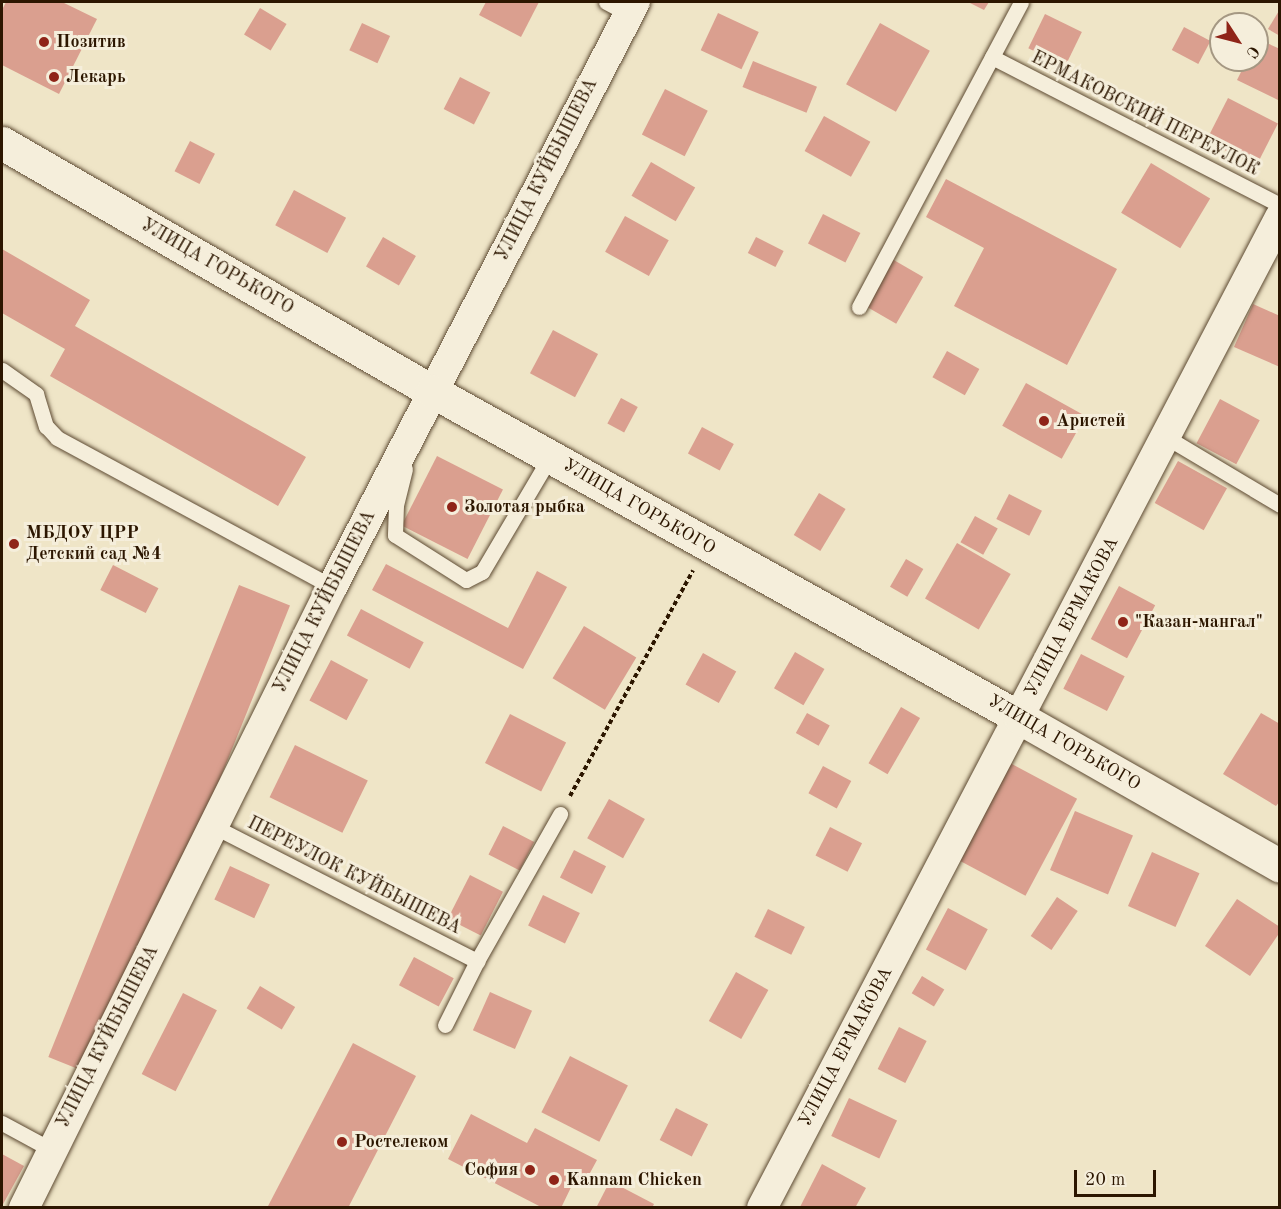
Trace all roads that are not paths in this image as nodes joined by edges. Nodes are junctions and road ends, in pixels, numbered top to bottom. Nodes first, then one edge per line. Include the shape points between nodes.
1 (1021, 2) edge
2 (623, 6) edge
3 (992, 57) junction
4 (2, 143) edge
5 (1280, 206) edge
6 (1280, 217) edge
7 (859, 307) dead end
8 (2, 370) edge
9 (432, 391) junction
10 (416, 424) junction
11 (1166, 437) junction
12 (550, 457) junction
13 (1280, 505) edge
14 (332, 587) junction
15 (1020, 718) junction
16 (560, 814) road end
17 (213, 826) junction
18 (1280, 867) edge
19 (477, 961) junction
20 (445, 1025) dead end
21 (2, 1123) edge
22 (52, 1150) junction
23 (24, 1208) edge
24 (762, 1208) edge

1 - 3 lane
2 - 9 street, УЛИЦА КУЙБЫШЕВА
3 - 5 lane, ЕРМАКОВСКИЙ ПЕРЕУЛОК
3 - 7 lane
4 - 9 main road, УЛИЦА ГОРЬКОГО
6 - 11 street, УЛИЦА ЕРМАКОВА
8 - 14 lane via 36,394 46,426 57,438
9 - 10 street, УЛИЦА КУЙБЫШЕВА
9 - 12 main road, УЛИЦА ГОРЬКОГО
10 - 12 lane via 396,506 395,535 466,580 482,572
10 - 14 street, УЛИЦА КУЙБЫШЕВА
11 - 13 lane
11 - 15 street, УЛИЦА ЕРМАКОВА
12 - 15 main road, УЛИЦА ГОРЬКОГО
14 - 17 street, УЛИЦА КУЙБЫШЕВА
15 - 18 main road, УЛИЦА ГОРЬКОГО
15 - 24 street, УЛИЦА ЕРМАКОВА
16 - 19 lane
17 - 19 lane, ПЕРЕУЛОК КУЙБЫШЕВА
17 - 22 street, УЛИЦА КУЙБЫШЕВА
19 - 20 lane
21 - 22 lane
22 - 23 street, УЛИЦА КУЙБЫШЕВА

